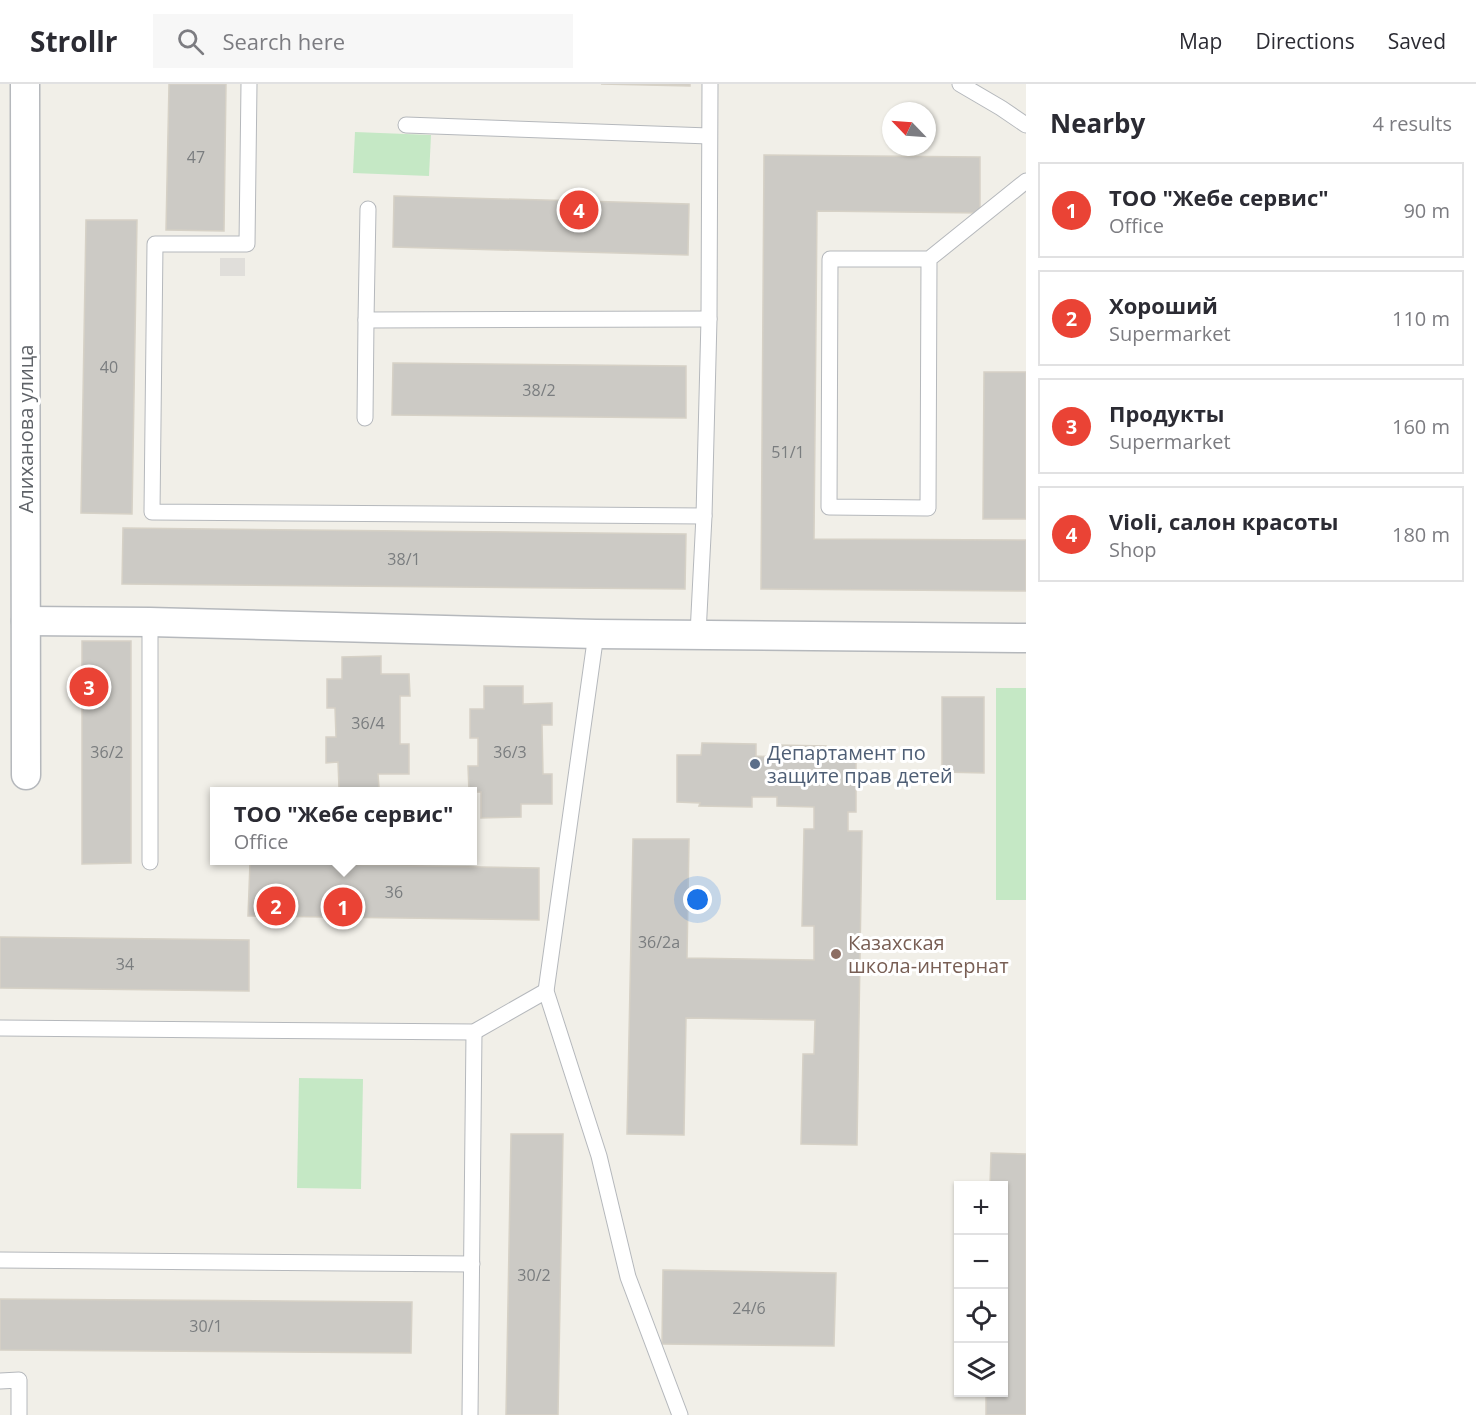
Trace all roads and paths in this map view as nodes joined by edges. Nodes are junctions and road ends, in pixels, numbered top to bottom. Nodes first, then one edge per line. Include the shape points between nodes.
1 (25, 84) edge
2 (249, 84) edge
3 (710, 84) edge
4 (960, 84) edge
5 (406, 125) dead end
6 (1026, 125) edge
7 (710, 136) junction
8 (1026, 181) edge
9 (368, 209) dead end
10 (929, 259) junction
11 (709, 319) junction
12 (366, 320) junction
13 (365, 418) dead end
14 (704, 516) junction
15 (26, 621) junction
16 (150, 622) junction
17 (596, 633) junction
18 (698, 634) junction
19 (1026, 638) edge
20 (26, 775) dead end
21 (150, 862) dead end
22 (546, 991) junction
23 (0, 1028) edge
24 (474, 1032) junction
25 (0, 1260) edge
26 (472, 1264) junction
27 (0, 1381) edge
28 (19, 1415) edge
29 (470, 1415) edge
30 (680, 1415) edge

1 - 15 street, Алиханова улица
2 - 14 lane via 247,244 155,244 152,512
3 - 7 lane
4 - 6 lane
5 - 7 lane
7 - 11 lane
8 - 10 lane
9 - 12 lane
10 - 10 lane via 830,259 829,507 928,508
11 - 12 lane
11 - 14 lane
12 - 13 lane
14 - 18 lane
15 - 16 street
15 - 20 street, Алиханова улица
16 - 17 street
16 - 21 lane
17 - 18 street
17 - 22 lane
18 - 19 street
22 - 24 lane
22 - 30 lane via 599,1156 628,1277
23 - 24 lane
24 - 26 lane
25 - 26 lane
26 - 29 lane
27 - 28 lane via 19,1380

